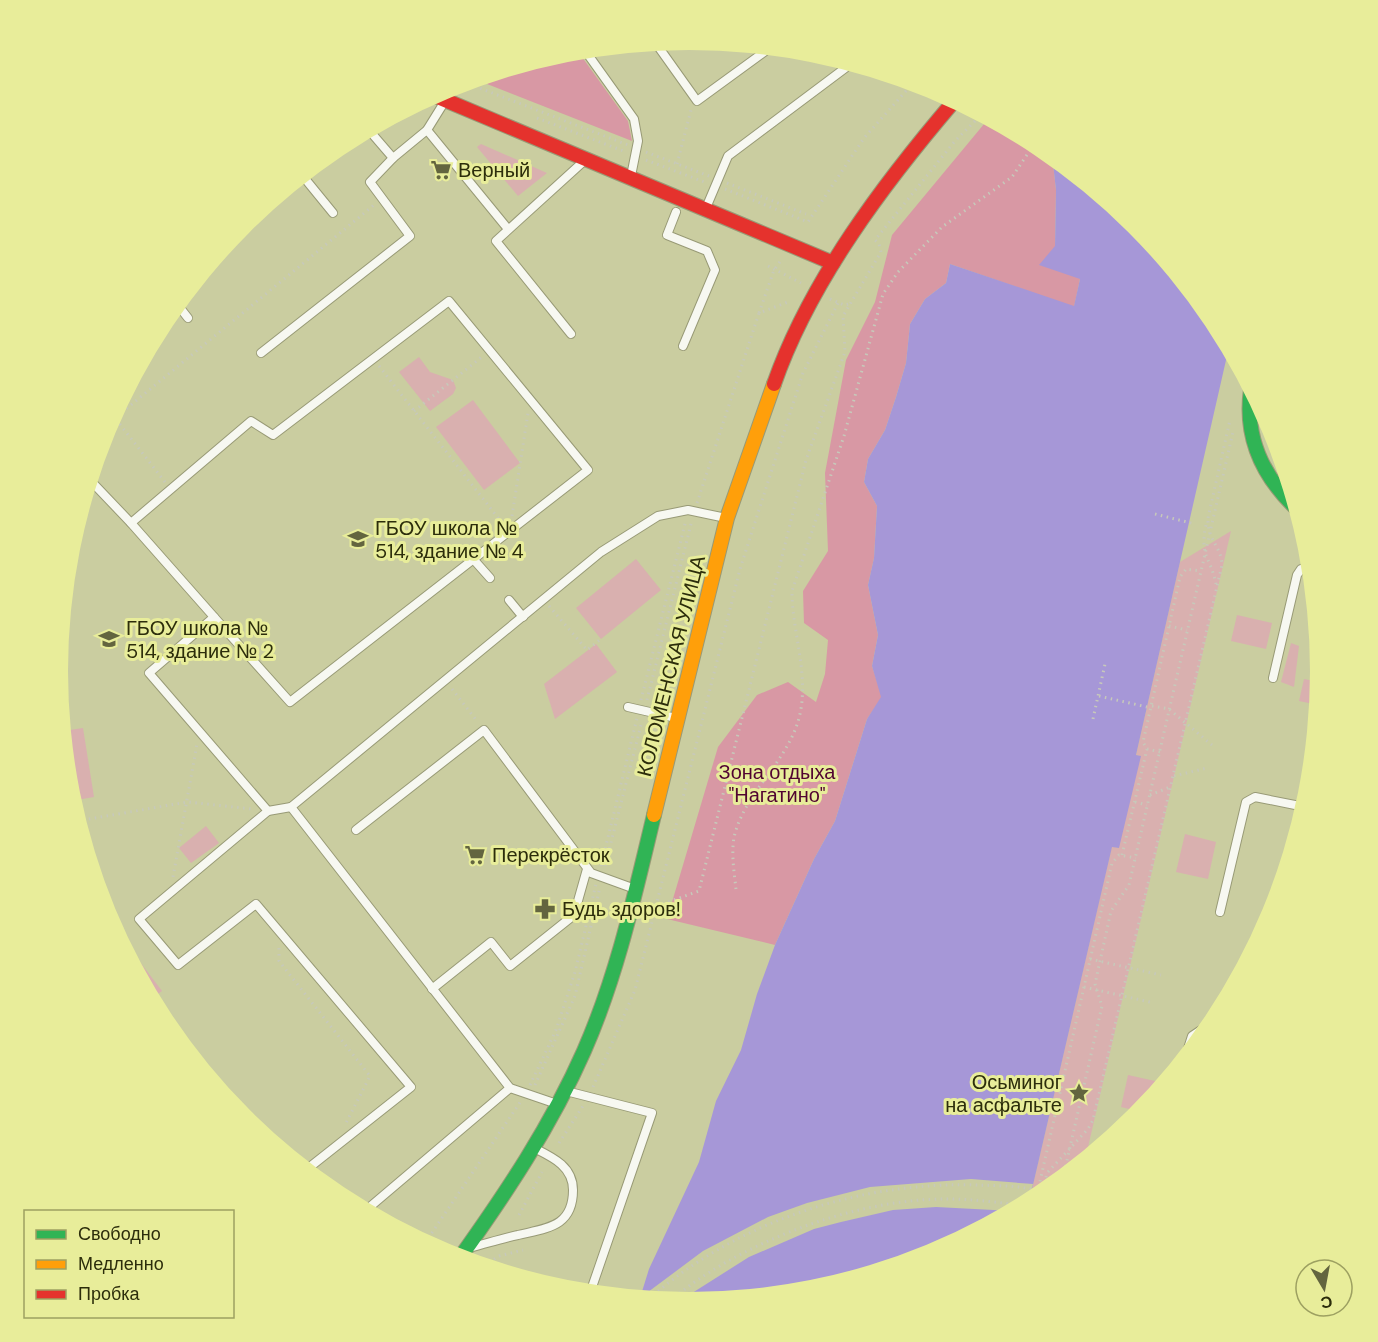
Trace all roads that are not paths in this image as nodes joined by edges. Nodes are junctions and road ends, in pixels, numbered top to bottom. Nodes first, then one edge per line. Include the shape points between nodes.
1 (661, 51) edge
2 (761, 54) edge
3 (590, 58) edge
4 (844, 69) edge
5 (445, 100) edge
6 (437, 104) edge
7 (949, 107) edge
8 (427, 130) junction
9 (374, 136) edge
10 (393, 158) junction
11 (587, 158) junction
12 (631, 176) junction
13 (307, 181) edge
14 (706, 208) junction
15 (676, 212) dead end
16 (333, 213) dead end
17 (508, 230) junction
18 (833, 263) junction
19 (183, 311) edge
20 (188, 318) dead end
21 (571, 334) dead end
22 (683, 346) dead end
23 (261, 353) dead end
24 (1251, 406) edge
25 (96, 486) edge
26 (1285, 497) edge
27 (728, 518) junction
28 (131, 523) junction
29 (474, 560) junction
30 (1302, 569) edge
31 (490, 578) dead end
32 (509, 600) dead end
33 (214, 617) junction
34 (522, 617) junction
35 (1274, 678) dead end
36 (628, 707) dead end
37 (678, 718) junction
38 (1296, 805) edge
39 (291, 807) junction
40 (268, 811) junction
41 (356, 830) dead end
42 (587, 869) junction
43 (636, 890) junction
44 (1220, 912) dead end
45 (432, 989) junction
46 (510, 1088) junction
47 (564, 1091) junction
48 (558, 1105) junction
49 (532, 1147) junction
50 (312, 1165) edge
51 (372, 1205) edge
52 (466, 1251) edge
53 (468, 1252) edge
54 (593, 1285) edge

1 - 2 lane via 698,101
3 - 12 lane via 634,118 638,141
4 - 14 lane via 728,156
5 - 11 street
6 - 8 lane
7 - 18 street, КОЛОМЕНСКАЯ УЛИЦА via 918,143
8 - 10 lane
8 - 17 lane
9 - 10 lane
10 - 23 lane via 370,182 410,236
11 - 12 street
11 - 17 lane
12 - 14 street
13 - 16 lane
14 - 18 street
15 - 22 lane via 667,235 707,251 715,270
17 - 21 lane via 496,241
18 - 27 street, КОЛОМЕНСКАЯ УЛИЦА via 784,355
19 - 20 lane
24 - 26 street via 1250,428 1258,458
25 - 28 lane
27 - 34 lane via 691,510 658,516 601,552
27 - 37 street, КОЛОМЕНСКАЯ УЛИЦА
28 - 29 lane via 250,421 273,435 449,301 588,470
28 - 33 lane
29 - 31 lane
29 - 33 lane via 290,702
30 - 35 lane via 1297,575
32 - 34 lane
33 - 40 lane via 148,673
34 - 39 lane
36 - 37 lane
37 - 43 street, КОЛОМЕНСКАЯ УЛИЦА
38 - 44 lane via 1255,797 1246,802
39 - 40 lane
39 - 45 lane
40 - 50 lane via 139,919 178,964 256,904 411,1087
41 - 42 lane via 484,730
42 - 43 lane
42 - 45 lane via 574,915 510,966 491,942
43 - 47 street, КОЛОМЕНСКАЯ УЛИЦА via 610,982
45 - 46 lane
46 - 48 lane
46 - 51 lane
47 - 48 street, КОЛОМЕНСКАЯ УЛИЦА
47 - 54 lane via 652,1113
48 - 49 street, КОЛОМЕНСКАЯ УЛИЦА
49 - 52 street, КОЛОМЕНСКАЯ УЛИЦА via 512,1184
49 - 53 lane via 565,1167 573,1180 573,1200 565,1217 552,1227

